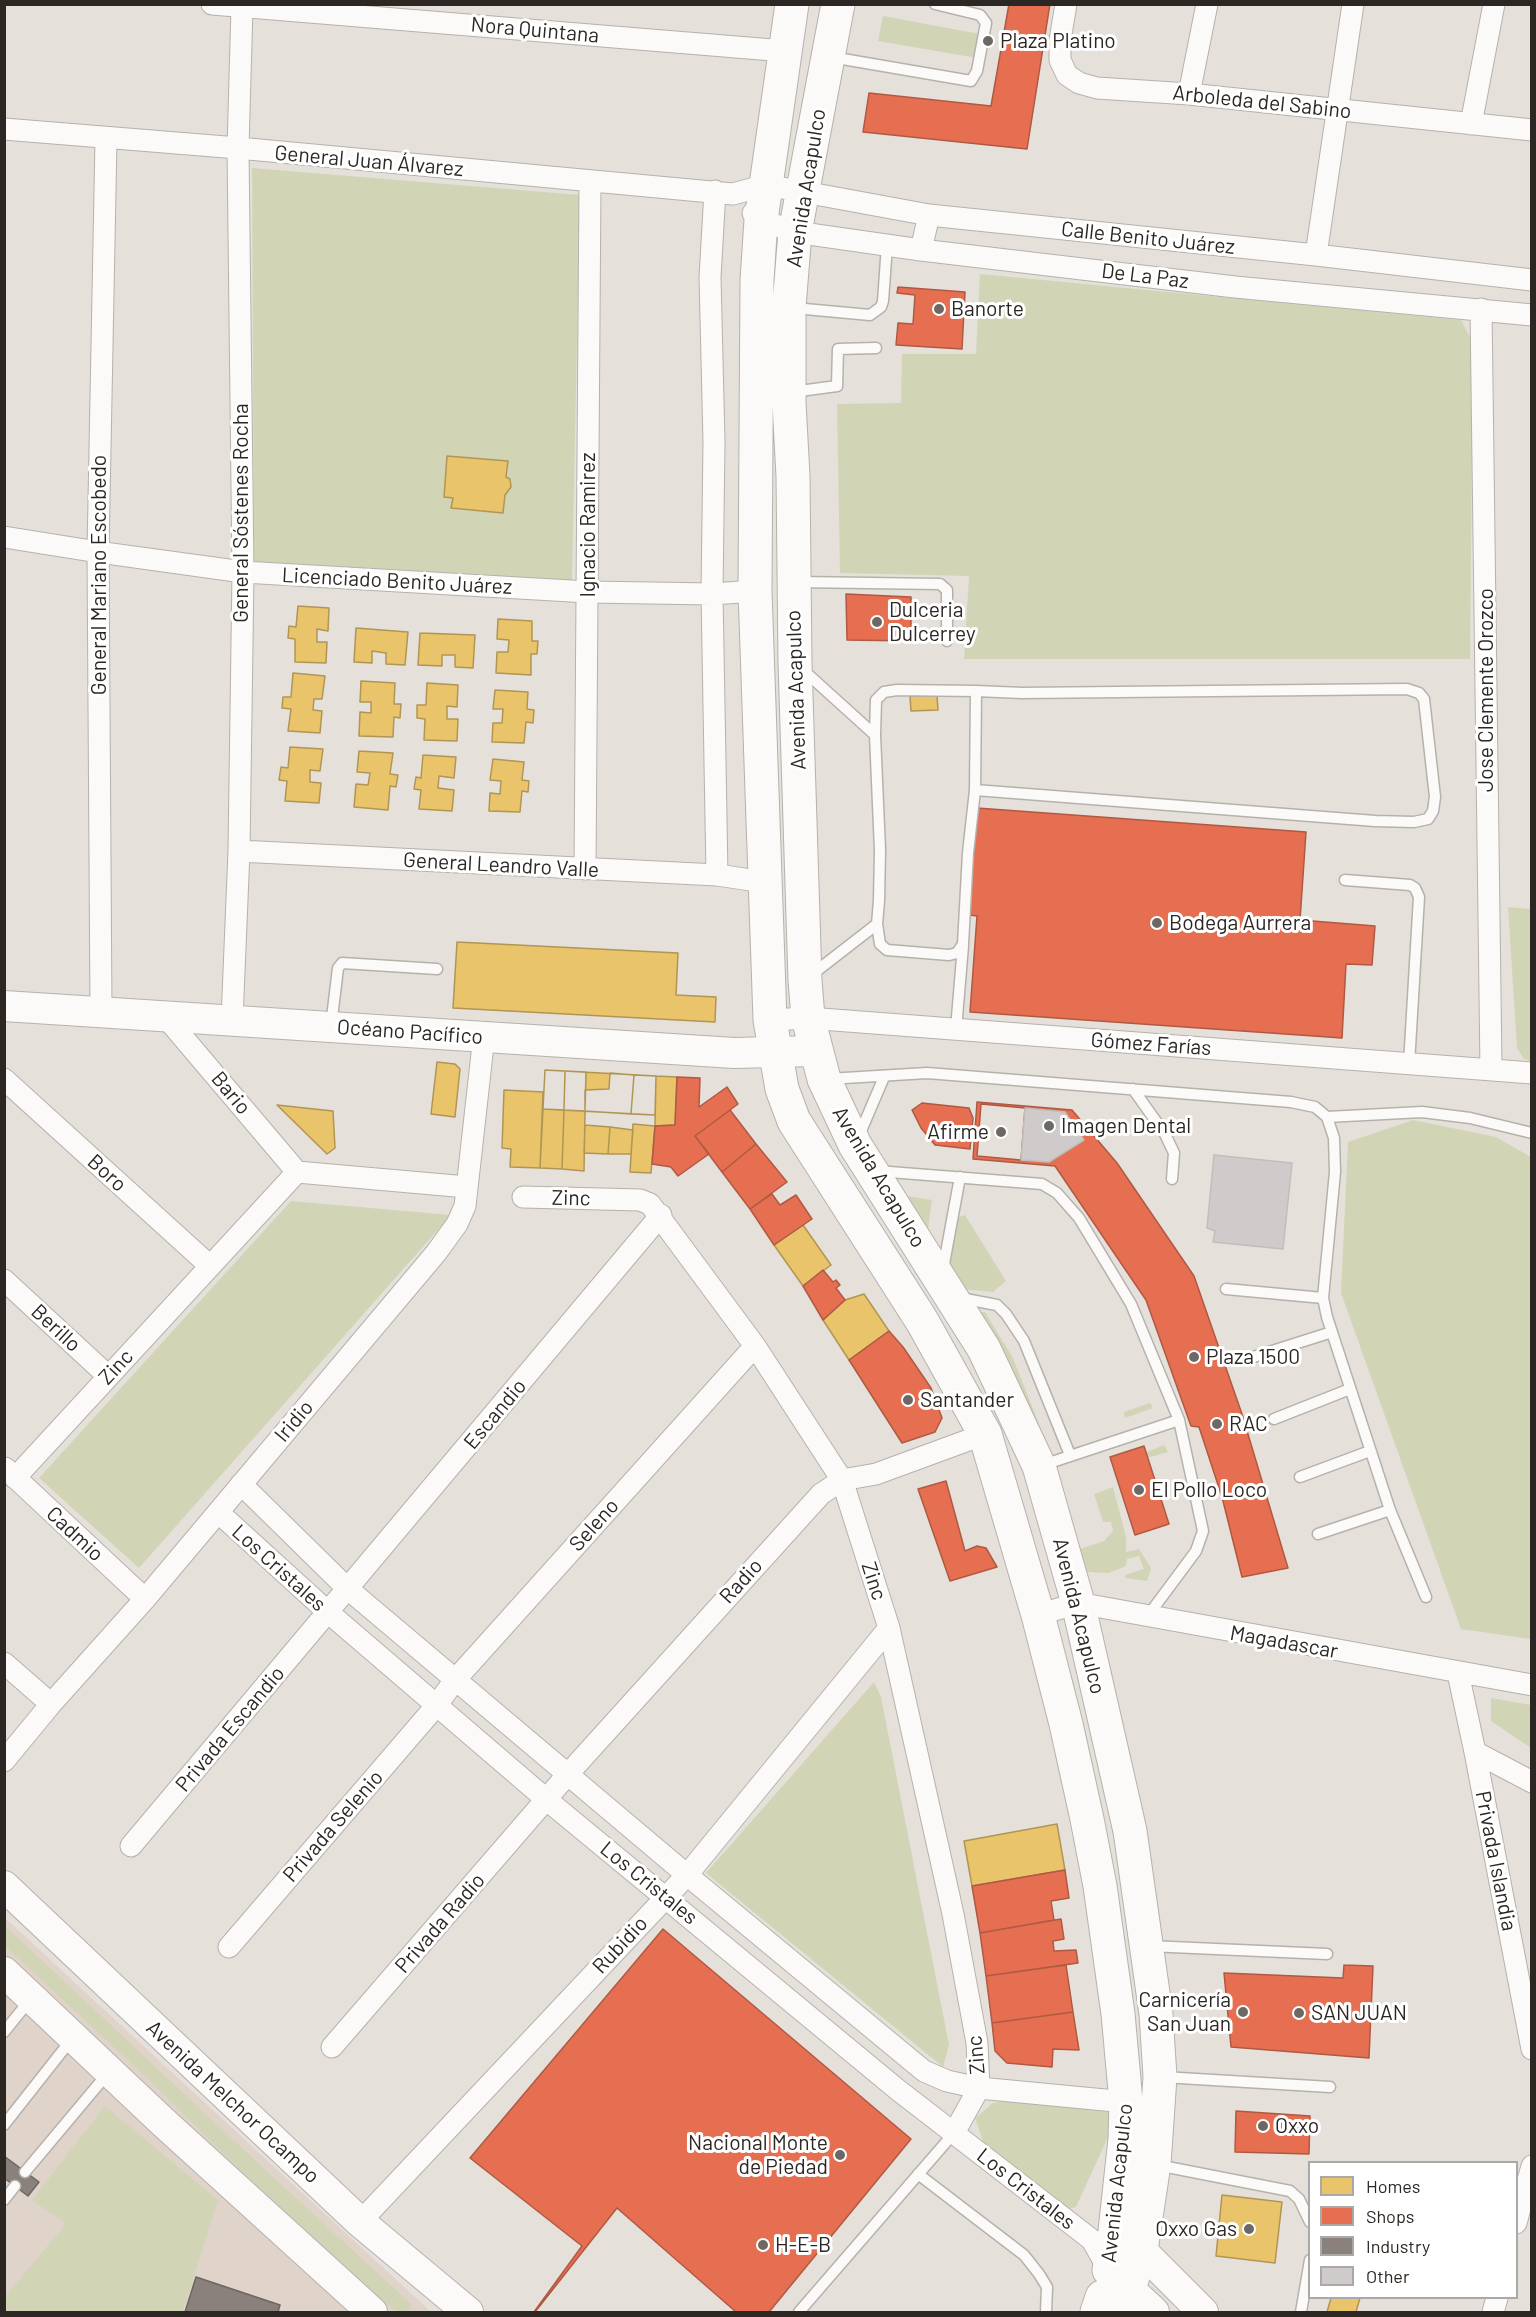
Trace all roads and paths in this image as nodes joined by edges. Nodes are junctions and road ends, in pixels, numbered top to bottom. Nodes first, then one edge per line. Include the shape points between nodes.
1 (212, 4) edge
2 (792, 4) edge
3 (838, 4) edge
4 (935, 4) edge
5 (1066, 4) edge
6 (1207, 4) edge
7 (1353, 4) edge
8 (1494, 4) edge
9 (242, 7) junction
10 (395, 11) edge
11 (785, 51) junction
12 (828, 57) junction
13 (1189, 94) junction
14 (1336, 111) junction
15 (1471, 124) junction
16 (4, 129) edge
17 (1532, 130) edge
18 (106, 139) junction
19 (238, 148) junction
20 (590, 182) junction
21 (766, 185) junction
22 (804, 191) junction
23 (724, 193) junction
24 (929, 215) junction
25 (761, 220) junction
26 (795, 232) junction
27 (887, 245) junction
28 (921, 250) junction
29 (1316, 255) junction
30 (1532, 280) edge
31 (789, 307) junction
32 (1481, 309) junction
33 (1532, 315) edge
34 (876, 348) dead end
35 (789, 392) junction
36 (4, 537) edge
37 (98, 552) junction
38 (243, 572) junction
39 (794, 582) junction
40 (755, 591) junction
41 (588, 592) junction
42 (712, 594) junction
43 (946, 642) dead end
44 (795, 663) junction
45 (976, 691) junction
46 (875, 735) junction
47 (975, 790) junction
48 (239, 851) junction
49 (585, 869) junction
50 (717, 875) junction
51 (1345, 880) dead end
52 (764, 882) junction
53 (877, 924) junction
54 (963, 944) junction
55 (437, 969) dead end
56 (805, 980) junction
57 (4, 1006) edge
58 (101, 1012) junction
59 (165, 1015) junction
60 (808, 1018) junction
61 (232, 1020) junction
62 (770, 1020) junction
63 (331, 1026) junction
64 (956, 1029) junction
65 (484, 1036) junction
66 (775, 1054) junction
67 (1408, 1064) junction
68 (820, 1065) junction
69 (1491, 1070) junction
70 (1532, 1073) edge
71 (884, 1077) junction
72 (4, 1079) edge
73 (1133, 1089) junction
74 (1327, 1117) junction
75 (1532, 1133) edge
76 (863, 1158) junction
77 (297, 1172) junction
78 (960, 1177) junction
79 (1172, 1179) dead end
80 (467, 1187) junction
81 (523, 1197) dead end
82 (661, 1215) junction
83 (210, 1266) junction
84 (4, 1280) edge
85 (947, 1288) junction
86 (1226, 1289) dead end
87 (1323, 1298) junction
88 (1332, 1332) junction
89 (755, 1346) junction
90 (1247, 1359) dead end
91 (108, 1376) junction
92 (1350, 1389) junction
93 (1274, 1419) dead end
94 (1179, 1420) junction
95 (985, 1434) junction
96 (1370, 1451) junction
97 (1070, 1455) junction
98 (1039, 1466) junction
99 (10, 1473) edge
100 (1300, 1477) dead end
101 (842, 1480) junction
102 (241, 1484) junction
103 (1390, 1510) junction
104 (218, 1512) junction
105 (1318, 1534) dead end
106 (348, 1589) junction
107 (1426, 1598) dead end
108 (145, 1599) junction
109 (1078, 1603) junction
110 (329, 1613) junction
111 (1038, 1614) junction
112 (1147, 1617) junction
113 (889, 1628) junction
114 (4, 1663) edge
115 (1458, 1673) junction
116 (455, 1680) junction
117 (1532, 1685) edge
118 (51, 1704) junction
119 (436, 1706) junction
120 (1475, 1752) junction
121 (4, 1761) edge
122 (568, 1774) junction
123 (1532, 1782) edge
124 (547, 1800) junction
125 (131, 1846) dead end
126 (687, 1875) junction
127 (4, 1886) edge
128 (666, 1897) junction
129 (1146, 1946) junction
130 (229, 1947) dead end
131 (1327, 1954) dead end
132 (4, 1972) edge
133 (32, 1998) junction
134 (4, 2032) edge
135 (74, 2037) junction
136 (332, 2047) dead end
137 (1532, 2049) edge
138 (110, 2071) junction
139 (1160, 2077) junction
140 (1330, 2087) dead end
141 (979, 2088) junction
142 (1126, 2102) junction
143 (4, 2125) edge
144 (954, 2133) junction
145 (1154, 2164) junction
146 (1532, 2166) edge
147 (25, 2172) dead end
148 (918, 2174) junction
149 (15, 2186) dead end
150 (4, 2200) edge
151 (1518, 2216) edge
152 (1308, 2218) edge
153 (360, 2222) junction
154 (1308, 2272) edge
155 (1113, 2276) edge
156 (803, 2309) edge
157 (467, 2312) edge
158 (372, 2313) edge
159 (815, 2313) edge
160 (1046, 2313) edge
161 (1154, 2313) edge
162 (1203, 2313) edge
163 (1301, 2313) edge

1 - 9 street, Nora Quintana
2 - 11 main road, Avenida Acapulco
3 - 12 main road, Avenida Acapulco
4 - 12 lane via 980,15 986,23 977,71 971,81
5 - 13 street, Arboleda del Sabino via 1060,60 1067,75 1097,88
6 - 13 street
7 - 14 street
8 - 15 street
9 - 10 street, Nora Quintana
9 - 19 street, General Sóstenes Rocha
10 - 11 street, Nora Quintana
11 - 21 main road, Avenida Acapulco
12 - 22 main road, Avenida Acapulco
13 - 14 street, Arboleda del Sabino
14 - 15 street, Arboleda del Sabino
14 - 29 street
15 - 17 street, Arboleda del Sabino
16 - 18 street, General Juan Álvarez
18 - 19 street, General Juan Álvarez
18 - 37 street, General Mariano Escobedo
19 - 20 street, General Juan Álvarez
19 - 38 street, General Sóstenes Rocha
20 - 23 street, General Juan Álvarez
20 - 41 street, Ignacio Ramirez
21 - 22 street, Calle Benito Juárez
21 - 23 street, General Juan Álvarez
21 - 25 main road, Avenida Acapulco
22 - 24 street, Calle Benito Juárez
22 - 26 main road, Avenida Acapulco
23 - 25 street
23 - 42 street via 710,277
24 - 28 street
24 - 29 street, Calle Benito Juárez
25 - 26 street, De La Paz
25 - 40 main road, Avenida Acapulco via 756,336
26 - 27 street, De La Paz
26 - 31 main road, Avenida Acapulco
27 - 28 street, De La Paz
27 - 31 lane via 883,301 870,315
28 - 32 street, De La Paz
29 - 30 street, Calle Benito Juárez
31 - 35 main road, Avenida Acapulco
32 - 33 street, De La Paz
32 - 69 street, Jose Clemente Orozco
34 - 35 lane via 838,349 837,386
35 - 39 main road, Avenida Acapulco
36 - 37 street, Licenciado Benito Juárez
37 - 38 street, Licenciado Benito Juárez
37 - 58 street, General Mariano Escobedo
38 - 41 street, Licenciado Benito Juárez
38 - 48 street, General Sóstenes Rocha
39 - 43 lane via 940,584 947,590
39 - 44 main road, Avenida Acapulco
40 - 42 street, Licenciado Benito Juárez
40 - 52 main road, Avenida Acapulco
41 - 42 street, Licenciado Benito Juárez
41 - 49 street, Ignacio Ramirez
42 - 50 street
44 - 46 lane
44 - 56 main road, Avenida Acapulco
45 - 46 lane via 884,692 876,700
45 - 47 lane
45 - 47 lane via 1407,689 1424,699 1435,797 1428,819 1414,822
46 - 53 lane via 880,850
47 - 54 lane
48 - 49 street, General Leandro Valle
48 - 61 street, General Sóstenes Rocha
49 - 50 street, General Leandro Valle
50 - 52 street, General Leandro Valle
51 - 67 lane via 1410,885 1419,897
52 - 62 main road, Avenida Acapulco
53 - 54 lane via 880,944 887,950 949,954 957,953
53 - 56 lane
54 - 64 lane
55 - 63 lane via 342,963 338,968
56 - 60 main road, Avenida Acapulco
57 - 58 main road, Océano Pacífico
58 - 59 main road, Océano Pacífico
59 - 61 main road, Océano Pacífico
59 - 77 street, Bario
60 - 62 street, Gómez Farías
60 - 64 street, Gómez Farías
60 - 68 main road, Avenida Acapulco
61 - 63 main road, Océano Pacífico
62 - 66 main road, Avenida Acapulco
63 - 65 main road, Océano Pacífico
64 - 67 street, Gómez Farías
65 - 66 main road, Océano Pacífico
65 - 80 street, Iridio
66 - 68 main road, Océano Pacífico
66 - 95 main road, Avenida Acapulco via 794,1120 922,1321
67 - 69 street, Gómez Farías
68 - 71 lane
68 - 76 main road, Avenida Acapulco
69 - 70 street, Gómez Farías
71 - 73 lane via 927,1072
71 - 76 lane
72 - 83 street, Boro
73 - 74 lane via 1291,1102 1315,1107
73 - 79 lane via 1174,1153
74 - 75 lane via 1422,1112 1470,1118
74 - 87 lane via 1334,1138 1335,1172
76 - 78 lane
76 - 85 main road, Avenida Acapulco
77 - 80 street
77 - 83 street, Zinc
78 - 85 lane
78 - 94 lane via 1042,1184 1058,1193 1079,1218 1131,1304
80 - 102 street, Iridio via 458,1224 436,1253
81 - 82 street, Zinc via 640,1200
82 - 89 street, Zinc
82 - 106 street, Escandio
83 - 91 street, Zinc
84 - 91 street, Berillo
85 - 97 lane via 997,1305 1006,1314 1024,1341
85 - 98 main road, Avenida Acapulco via 984,1349
86 - 87 lane
87 - 88 lane
88 - 90 lane
88 - 92 lane
89 - 101 street, Zinc
89 - 116 street, Seleno
91 - 99 street, Zinc
92 - 93 lane
92 - 96 lane
94 - 97 lane
94 - 112 lane via 1203,1531 1196,1551
95 - 101 street, Radio via 876,1474
95 - 111 main road, Avenida Acapulco
96 - 100 lane
96 - 103 lane
97 - 98 lane
98 - 109 main road, Avenida Acapulco
99 - 108 street, Cadmio
101 - 113 street, Zinc
101 - 122 street, Radio via 805,1510
102 - 104 street, Iridio
102 - 106 street, Los Cristales
103 - 105 lane
103 - 107 lane
104 - 108 street, Iridio
104 - 110 street, Los Cristales
106 - 110 street, Escandio
106 - 116 street, Los Cristales
108 - 118 street, Iridio
109 - 111 street, Magadascar
109 - 112 street, Magadascar
109 - 129 main road, Avenida Acapulco via 1130,1832
110 - 119 street, Los Cristales
110 - 125 street, Privada Escandio
111 - 142 main road, Avenida Acapulco via 1100,1886
112 - 115 street, Magadascar
113 - 126 street, Rubidio
113 - 141 street, Zinc via 953,1914 977,2043
114 - 118 street
115 - 117 street, Magadascar
115 - 120 street, Privada Islandia
116 - 119 street, Seleno
116 - 122 street, Los Cristales
118 - 121 street, Iridio
119 - 124 street, Los Cristales
119 - 130 street, Privada Selenio
120 - 123 street
120 - 137 street, Privada Islandia
122 - 124 street, Radio
122 - 126 street, Los Cristales
124 - 128 street, Los Cristales
124 - 136 street, Privada Radio
126 - 128 street, Rubidio
126 - 141 street, Los Cristales via 924,2071
127 - 153 main road, Avenida Melchor Ocampo
128 - 144 street, Los Cristales
128 - 153 street, Rubidio
129 - 131 lane
129 - 139 main road, Avenida Acapulco
132 - 133 main road
133 - 134 lane
133 - 135 main road
135 - 138 main road
135 - 143 lane
138 - 147 lane
138 - 158 main road
139 - 140 lane
139 - 145 main road, Avenida Acapulco
141 - 142 street, Los Cristales
141 - 144 street, Zinc
142 - 155 main road, Avenida Acapulco
144 - 148 lane
144 - 155 street, Los Cristales
145 - 152 lane via 1290,2191 1299,2199
145 - 155 main road, Avenida Acapulco
146 - 151 street
148 - 156 lane
148 - 160 lane via 1024,2255 1047,2287
149 - 150 lane
153 - 157 main road, Avenida Melchor Ocampo
154 - 163 lane
155 - 161 main road
155 - 162 main road
156 - 159 lane

